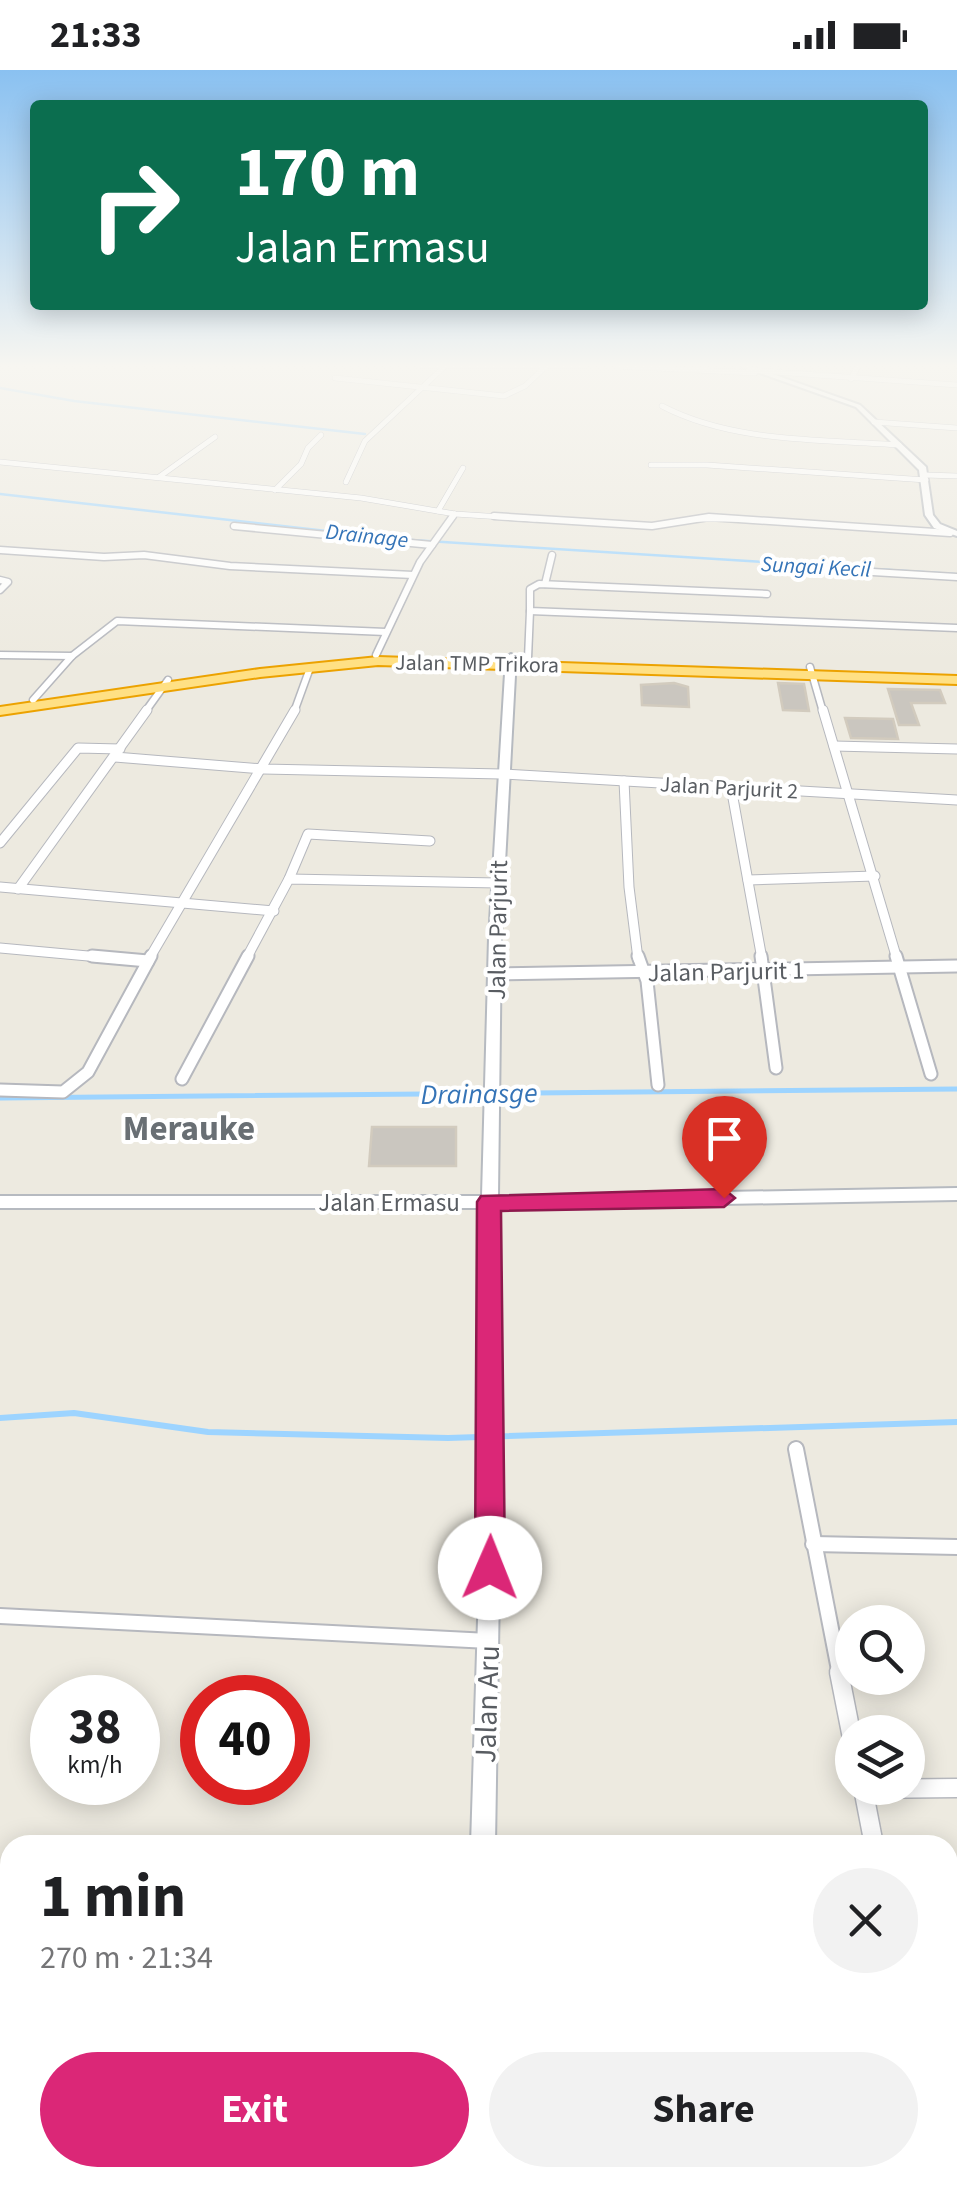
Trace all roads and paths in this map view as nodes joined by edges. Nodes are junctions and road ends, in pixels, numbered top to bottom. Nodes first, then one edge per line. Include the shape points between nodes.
1 (29, 465) edge
2 (176, 465) edge
3 (300, 465) edge
4 (354, 465) edge
5 (915, 465) edge
6 (652, 466) dead end
7 (463, 468) dead end
8 (957, 476) edge
9 (159, 477) junction
10 (926, 478) junction
11 (346, 482) dead end
12 (275, 490) junction
13 (438, 511) junction
14 (455, 514) junction
15 (234, 526) dead end
16 (954, 534) edge
17 (433, 544) junction
18 (0, 550) edge
19 (552, 555) dead end
20 (822, 569) dead end
21 (413, 575) junction
22 (957, 577) edge
23 (0, 580) edge
24 (545, 584) junction
25 (0, 590) edge
26 (767, 594) dead end
27 (530, 611) junction
28 (957, 628) edge
29 (386, 632) junction
30 (0, 655) edge
31 (376, 655) junction
32 (72, 656) junction
33 (528, 658) junction
34 (510, 660) junction
35 (310, 668) junction
36 (811, 670) junction
37 (957, 676) edge
38 (165, 684) junction
39 (33, 700) junction
40 (0, 707) edge
41 (834, 746) junction
42 (957, 749) edge
43 (117, 754) junction
44 (262, 769) junction
45 (502, 774) junction
46 (624, 781) junction
47 (731, 787) junction
48 (850, 794) junction
49 (957, 800) edge
50 (430, 841) dead end
51 (0, 843) edge
52 (876, 876) junction
53 (288, 879) junction
54 (748, 880) junction
55 (498, 883) junction
56 (0, 887) edge
57 (18, 889) junction
58 (181, 906) junction
59 (274, 911) junction
60 (0, 948) edge
61 (148, 960) junction
62 (902, 966) junction
63 (957, 966) edge
64 (764, 971) junction
65 (640, 973) junction
66 (496, 974) junction
67 (776, 1068) dead end
68 (931, 1074) dead end
69 (182, 1080) dead end
70 (658, 1084) dead end
71 (0, 1090) edge
72 (957, 1194) edge
73 (0, 1202) edge
74 (489, 1202) junction
75 (796, 1449) dead end
76 (813, 1544) junction
77 (957, 1547) edge
78 (0, 1616) edge
79 (489, 1641) junction
80 (847, 1715) edge
81 (925, 1788) edge
82 (957, 1788) edge
83 (866, 1805) edge
84 (482, 1835) edge
85 (872, 1835) edge

1 - 9 street
2 - 9 street
3 - 12 street
4 - 11 street
5 - 10 street
6 - 10 street
7 - 13 street
8 - 10 street
9 - 12 street
10 - 16 street via 929,515
12 - 13 street
13 - 14 street
14 - 16 street via 652,526 708,518
14 - 17 street
15 - 17 street
17 - 21 street
18 - 21 street
19 - 24 street
20 - 22 street
21 - 29 street
23 - 25 street via 8,584
24 - 26 street
24 - 27 street via 530,589
27 - 28 street
27 - 33 street
29 - 31 street
29 - 32 street via 124,620
30 - 32 street
31 - 34 highway, Jalan TMP Trikora
31 - 38 highway, Jalan TMP Trikora
32 - 39 street
33 - 34 highway, Jalan TMP Trikora
33 - 36 highway, Jalan TMP Trikora
34 - 35 highway, Jalan TMP Trikora
34 - 36 highway, Jalan TMP Trikora
34 - 45 street, Jalan Parjurit
35 - 38 highway, Jalan TMP Trikora
35 - 44 street via 298,705
36 - 37 highway, Jalan TMP Trikora
36 - 41 street
38 - 39 highway, Jalan TMP Trikora
38 - 40 highway, Jalan TMP Trikora
38 - 43 street
39 - 40 highway, Jalan TMP Trikora
41 - 42 street
41 - 48 street
43 - 44 street, Jalan Parjurit 2
43 - 51 street, Jalan Parjurit 2 via 78,748
43 - 57 street
44 - 45 street, Jalan Parjurit 2
44 - 58 street
45 - 46 street, Jalan Parjurit 2
45 - 55 street, Jalan Parjurit
46 - 47 street, Jalan Parjurit 2
46 - 65 street
47 - 48 street, Jalan Parjurit 2
47 - 54 street
48 - 49 street, Jalan Parjurit 2
48 - 52 street
50 - 53 street via 308,834
52 - 54 street
52 - 62 street
53 - 55 street
53 - 59 street
54 - 64 street
55 - 66 street, Jalan Parjurit
56 - 57 street
57 - 58 street
58 - 59 street
58 - 61 street
59 - 69 street
60 - 61 street
61 - 71 street via 79,1082 63,1092
62 - 63 street, Jalan Parjurit 1
62 - 64 street, Jalan Parjurit 1
62 - 68 street
64 - 65 street, Jalan Parjurit 1
64 - 67 street
65 - 66 street, Jalan Parjurit 1
65 - 70 street via 647,981
66 - 74 street, Jalan Parjurit
72 - 74 street, Jalan Ermasu
73 - 74 street, Jalan Ermasu
74 - 79 street, Jalan Aru
75 - 76 street
76 - 77 street
76 - 80 street
78 - 79 street
79 - 84 street, Jalan Aru
81 - 82 street
83 - 85 street

